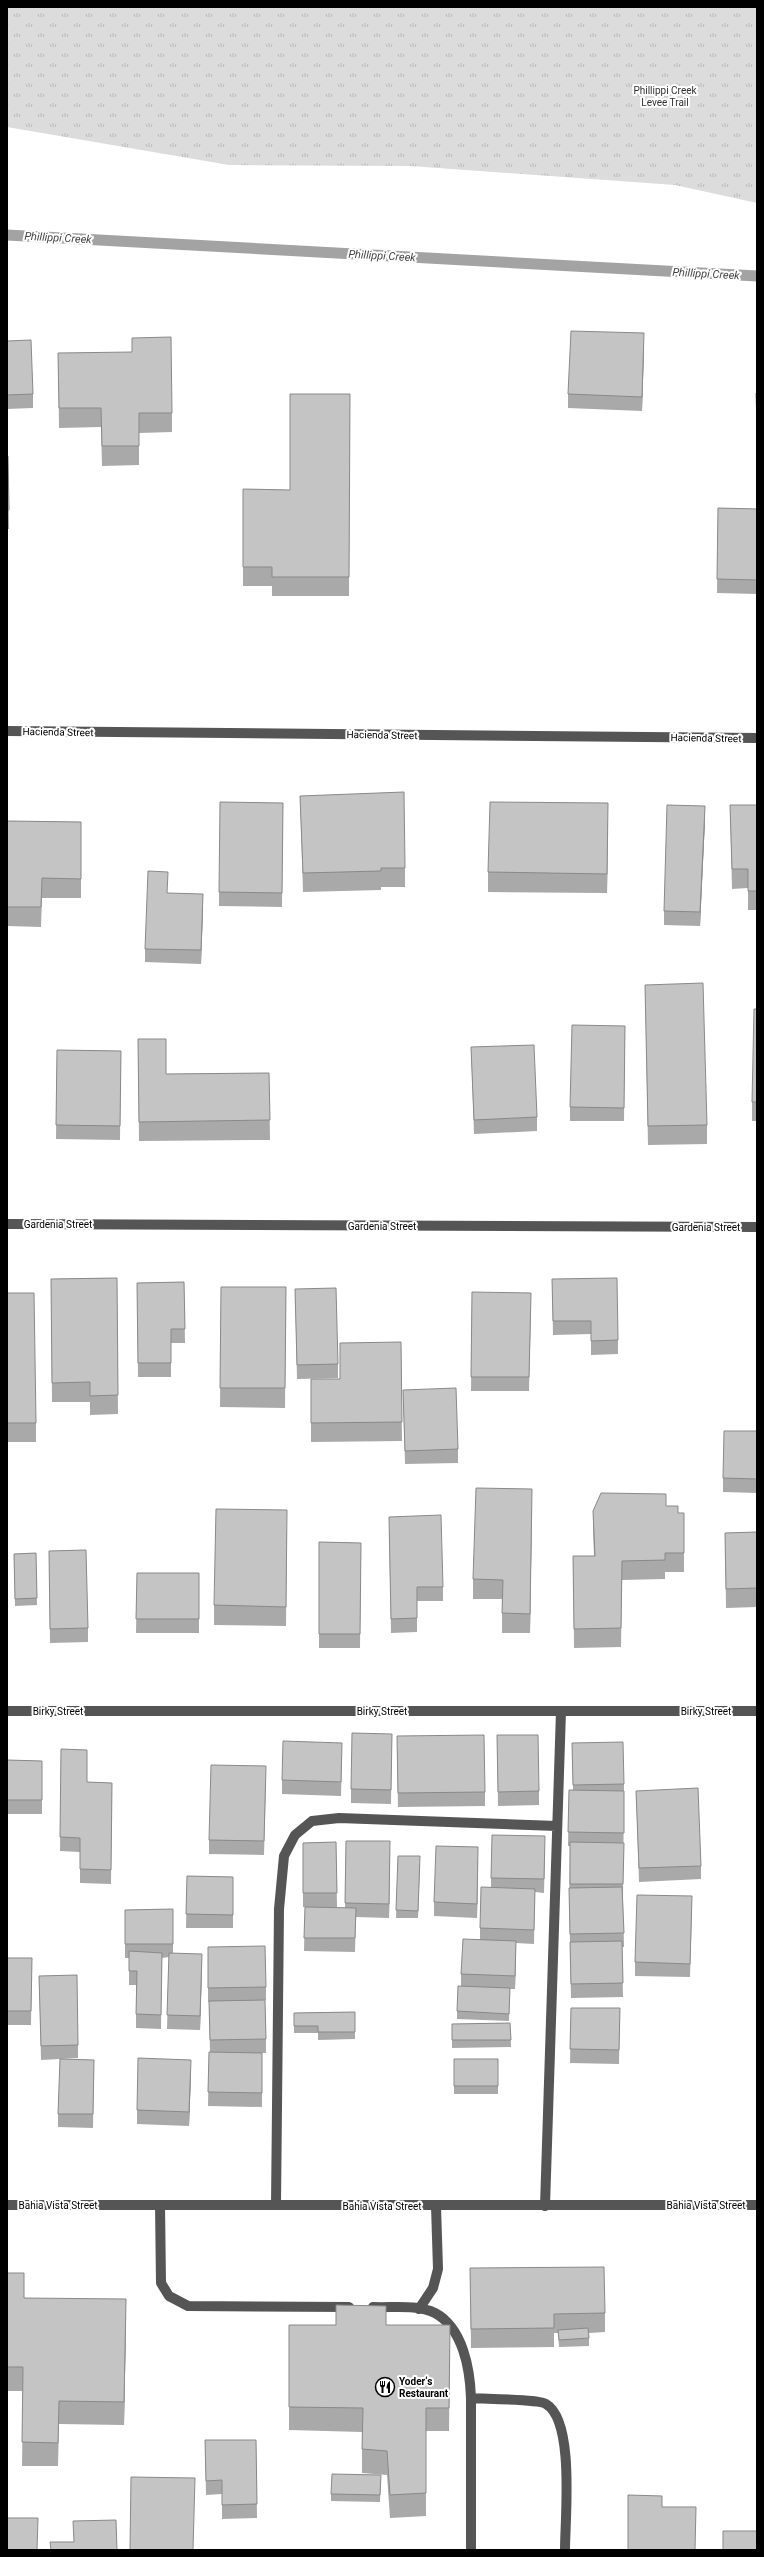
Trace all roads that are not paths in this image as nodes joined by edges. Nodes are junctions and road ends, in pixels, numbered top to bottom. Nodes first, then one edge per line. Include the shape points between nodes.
1 (7, 731) edge
2 (757, 738) edge
3 (7, 1224) edge
4 (757, 1227) edge
5 (7, 1711) edge
6 (561, 1711) junction
7 (757, 1711) edge
8 (557, 1826) junction
9 (7, 2204) edge
10 (160, 2205) junction
11 (276, 2205) junction
12 (757, 2205) edge
13 (436, 2206) junction
14 (545, 2206) junction
15 (419, 2310) junction
16 (471, 2398) junction
17 (471, 2550) edge
18 (565, 2550) edge

1 - 2 street, Hacienda Street
3 - 4 street, Gardenia Street
5 - 6 street, Birky Street
6 - 7 street, Birky Street
6 - 8 street
8 - 11 street via 339,1818 312,1821 294,1835 284,1856 279,1909
8 - 14 street
9 - 10 street, Bahia Vista Street
10 - 11 street, Bahia Vista Street
10 - 15 street via 161,2283 169,2296 188,2306
11 - 13 street, Bahia Vista Street
12 - 14 street, Bahia Vista Street
13 - 14 street, Bahia Vista Street
13 - 15 street via 438,2269 433,2288
15 - 16 street via 434,2312 450,2323 465,2354
16 - 17 street
16 - 18 street via 545,2403 557,2413 566,2446

